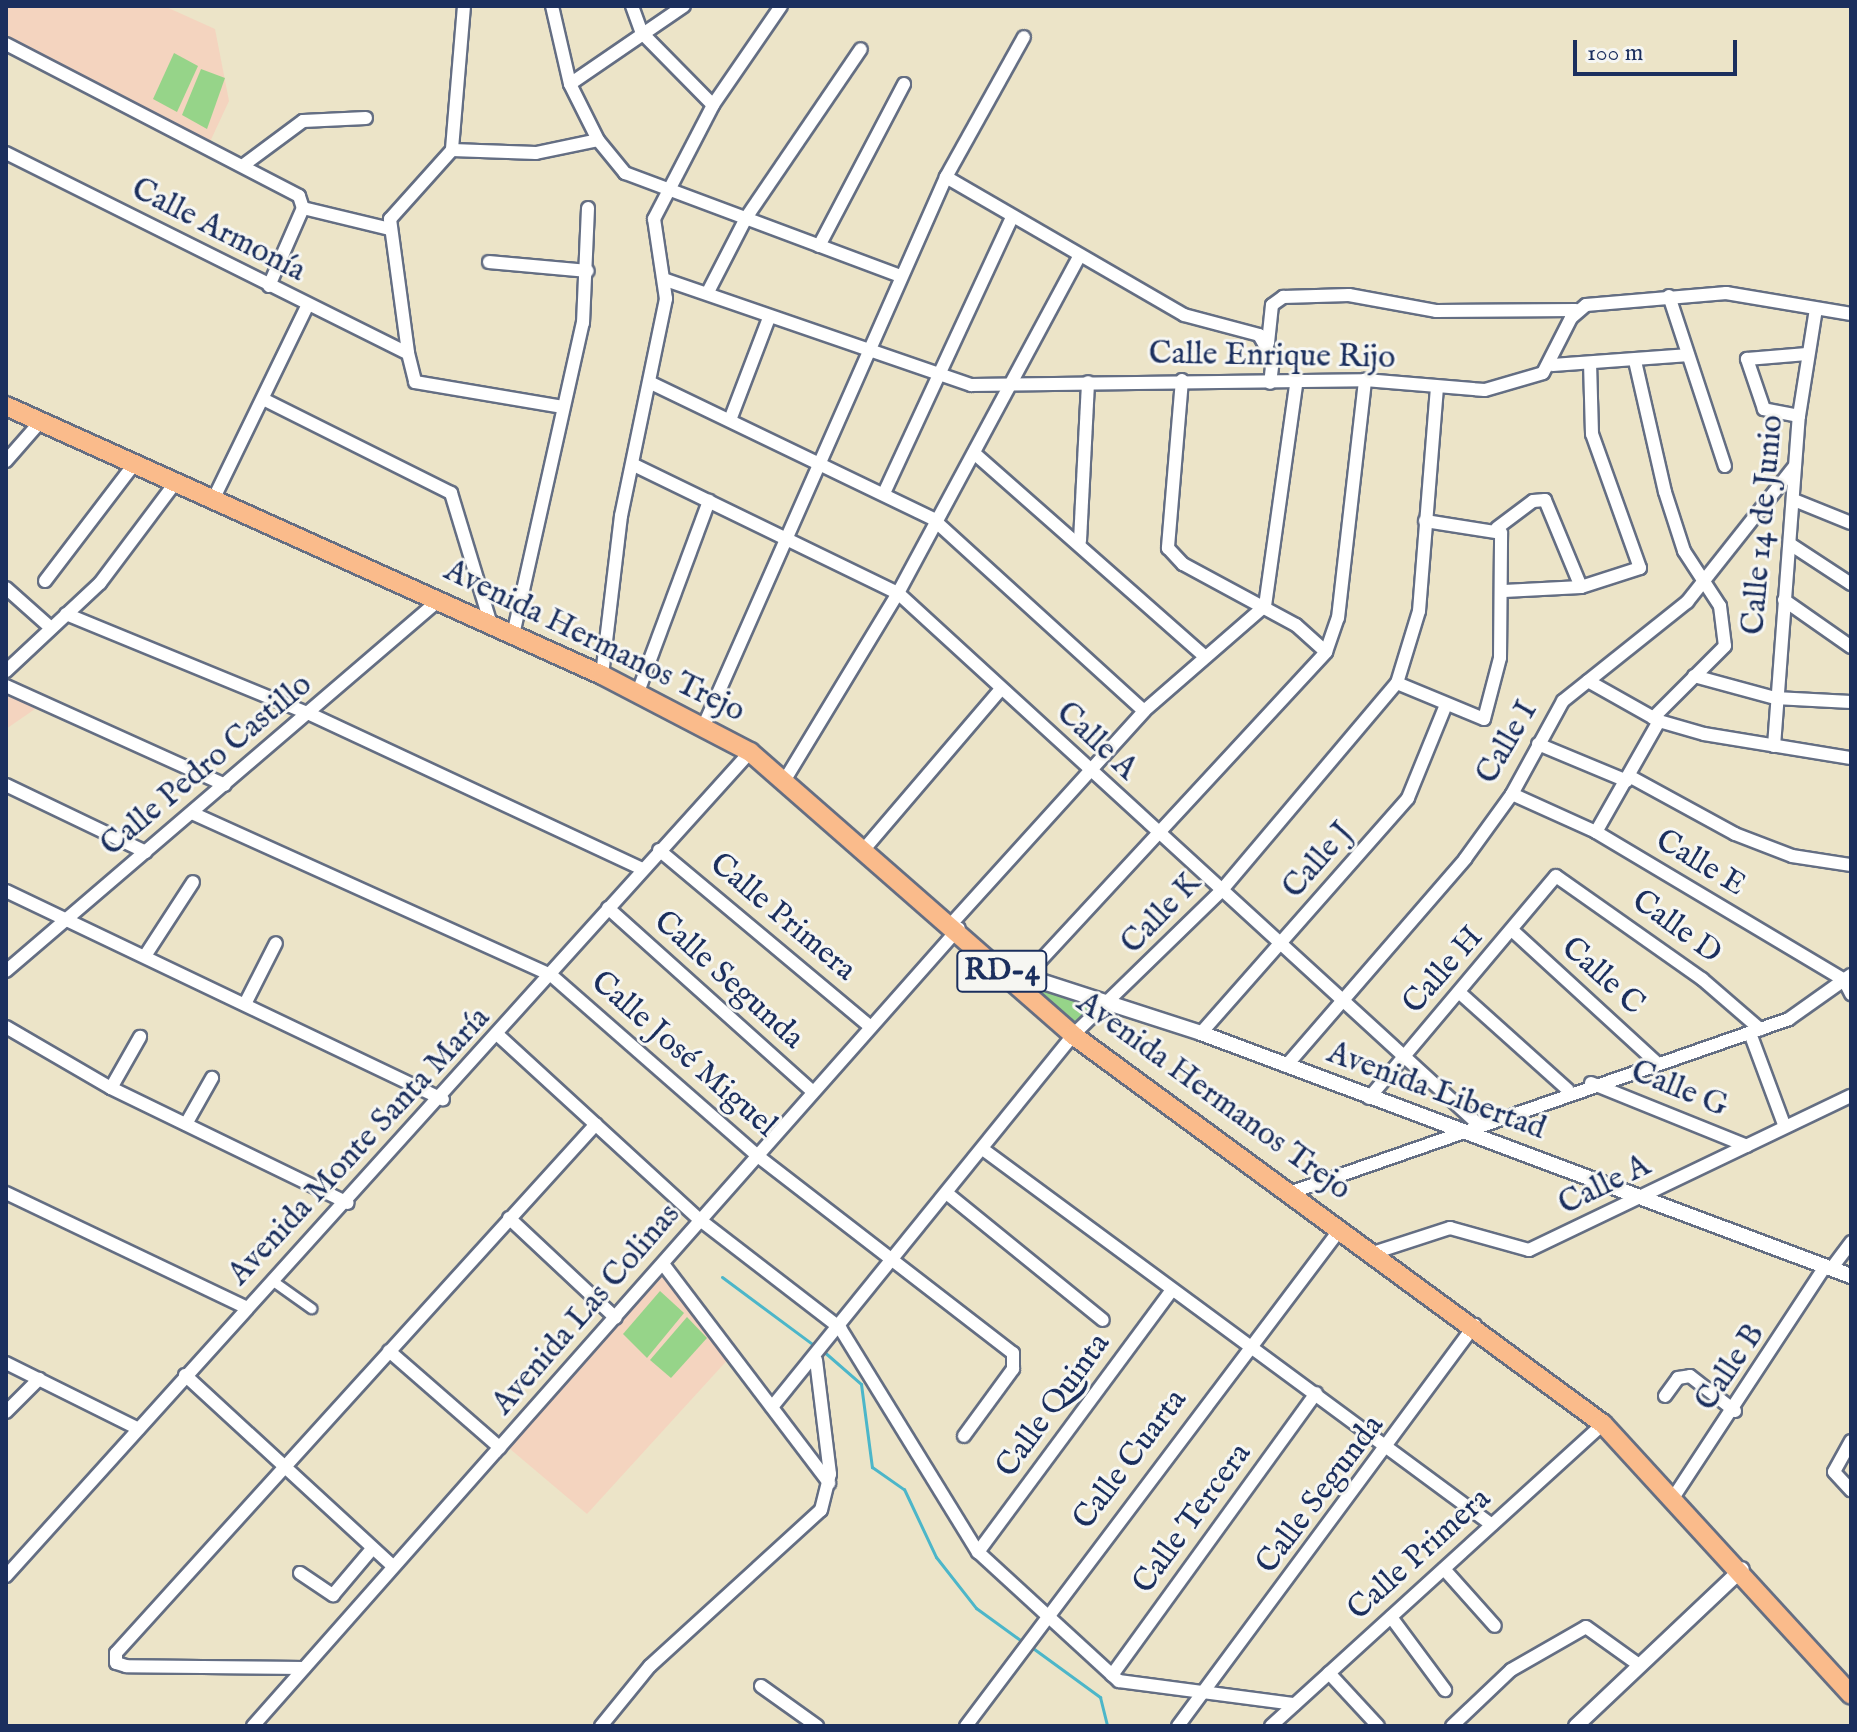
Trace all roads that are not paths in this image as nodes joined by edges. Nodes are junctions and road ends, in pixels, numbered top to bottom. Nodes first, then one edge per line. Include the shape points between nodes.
1 (464, 6) edge
2 (552, 6) edge
3 (632, 6) edge
4 (684, 6) edge
5 (761, 6) edge
6 (781, 6) edge
7 (771, 18) junction
8 (642, 33) junction
9 (1024, 37) dead end
10 (6, 44) edge
11 (861, 49) dead end
12 (570, 84) junction
13 (904, 84) dead end
14 (713, 105) junction
15 (366, 118) dead end
16 (598, 140) junction
17 (452, 150) junction
18 (6, 153) edge
19 (245, 164) junction
20 (946, 177) junction
21 (669, 191) junction
22 (303, 208) junction
23 (588, 208) dead end
24 (746, 218) junction
25 (1012, 218) junction
26 (390, 229) junction
27 (819, 246) junction
28 (1079, 257) junction
29 (489, 262) dead end
30 (588, 271) junction
31 (901, 276) junction
32 (666, 280) junction
33 (269, 286) junction
34 (708, 292) junction
35 (1669, 296) junction
36 (307, 306) junction
37 (1816, 309) junction
38 (1576, 310) junction
39 (1851, 314) edge
40 (769, 318) junction
41 (1268, 343) junction
42 (408, 353) junction
43 (1807, 354) junction
44 (1687, 355) junction
45 (870, 356) junction
46 (1635, 361) junction
47 (1590, 364) junction
48 (1552, 365) junction
49 (938, 378) junction
50 (1182, 380) junction
51 (1365, 380) junction
52 (1088, 382) junction
53 (651, 383) junction
54 (1270, 383) junction
55 (1011, 385) junction
56 (1296, 385) junction
57 (1437, 388) junction
58 (267, 401) junction
59 (6, 406) edge
60 (563, 407) junction
61 (1799, 416) junction
62 (730, 420) junction
63 (41, 421) junction
64 (974, 453) junction
65 (6, 461) edge
66 (820, 463) junction
67 (134, 464) junction
68 (634, 465) junction
69 (1725, 466) dead end
70 (1794, 467) junction
71 (175, 483) junction
72 (885, 491) junction
73 (213, 500) junction
74 (1794, 500) junction
75 (709, 501) junction
76 (933, 519) junction
77 (1425, 521) junction
78 (1851, 523) edge
79 (1497, 528) junction
80 (790, 534) junction
81 (1080, 541) junction
82 (1790, 544) junction
83 (45, 581) dead end
84 (1705, 582) junction
85 (1851, 584) edge
86 (1581, 587) junction
87 (6, 588) edge
88 (1504, 591) junction
89 (898, 593) junction
90 (439, 600) junction
91 (1784, 600) junction
92 (1265, 606) junction
93 (66, 614) junction
94 (491, 625) junction
95 (50, 627) junction
96 (513, 635) junction
97 (1851, 647) edge
98 (1326, 652) junction
99 (1203, 655) junction
100 (6, 671) edge
101 (602, 675) junction
102 (1694, 676) junction
103 (1588, 681) junction
104 (1397, 683) junction
105 (6, 686) edge
106 (1851, 688) edge
107 (1001, 689) junction
108 (638, 692) junction
109 (1775, 698) junction
110 (1849, 702) edge
111 (1446, 705) junction
112 (1144, 711) junction
113 (310, 714) junction
114 (1656, 719) junction
115 (705, 723) junction
116 (1538, 744) junction
117 (1774, 746) junction
118 (750, 752) junction
119 (1851, 758) edge
120 (1089, 772) junction
121 (786, 778) junction
122 (1628, 778) junction
123 (6, 785) edge
124 (225, 785) junction
125 (1512, 794) junction
126 (192, 813) junction
127 (1156, 832) junction
128 (1596, 832) junction
129 (866, 847) junction
130 (659, 850) junction
131 (146, 852) junction
132 (1851, 865) edge
133 (643, 869) junction
134 (1556, 876) joint
135 (193, 882) dead end
136 (6, 891) edge
137 (1221, 891) junction
138 (608, 908) junction
139 (67, 918) junction
140 (956, 925) junction
141 (1513, 931) junction
142 (276, 943) dead end
143 (1280, 945) junction
144 (145, 956) junction
145 (1000, 968) junction
146 (6, 971) edge
147 (1028, 974) junction
148 (551, 975) junction
149 (1847, 978) edge
150 (1460, 993) junction
151 (1851, 994) edge
152 (1342, 999) junction
153 (1113, 1003) junction
154 (245, 1004) junction
155 (6, 1027) edge
156 (871, 1027) junction
157 (1755, 1031) junction
158 (1201, 1033) junction
159 (498, 1035) junction
160 (1073, 1035) junction
161 (140, 1037) dead end
162 (1405, 1054) junction
163 (1656, 1062) junction
164 (1286, 1066) junction
165 (212, 1078) dead end
166 (1591, 1083) junction
167 (111, 1088) junction
168 (1568, 1090) junction
169 (813, 1092) junction
170 (1851, 1096) edge
171 (1369, 1098) junction
172 (443, 1099) junction
173 (186, 1124) junction
174 (596, 1124) junction
175 (1479, 1125) junction
176 (1785, 1127) junction
177 (1460, 1132) junction
178 (1747, 1146) junction
179 (984, 1150) junction
180 (759, 1157) junction
181 (1292, 1192) junction
182 (6, 1193) edge
183 (949, 1195) junction
184 (1641, 1197) junction
185 (348, 1203) junction
186 (509, 1218) junction
187 (700, 1220) junction
188 (1341, 1228) junction
189 (1851, 1242) edge
190 (1373, 1253) junction
191 (895, 1260) junction
192 (663, 1264) junction
193 (1828, 1268) junction
194 (1851, 1276) edge
195 (273, 1281) junction
196 (1172, 1290) junction
197 (247, 1308) junction
198 (311, 1308) dead end
199 (616, 1318) junction
200 (1103, 1320) dead end
201 (1475, 1325) junction
202 (840, 1328) junction
203 (1250, 1345) junction
204 (389, 1351) junction
205 (818, 1357) junction
206 (6, 1363) edge
207 (185, 1375) junction
208 (39, 1379) junction
209 (1316, 1393) junction
210 (1665, 1396) dead end
211 (772, 1407) junction
212 (1735, 1411) junction
213 (6, 1412) edge
214 (1603, 1424) junction
215 (139, 1429) junction
216 (964, 1436) dead end
217 (1851, 1441) edge
218 (500, 1448) junction
219 (1389, 1449) junction
220 (283, 1466) junction
221 (829, 1483) junction
222 (1851, 1490) edge
223 (1675, 1495) junction
224 (1492, 1525) junction
225 (372, 1549) junction
226 (978, 1552) junction
227 (393, 1566) junction
228 (1444, 1569) junction
229 (1742, 1569) junction
230 (300, 1573) dead end
231 (6, 1576) edge
232 (1049, 1615) junction
233 (1391, 1617) junction
234 (1495, 1626) dead end
235 (1639, 1665) junction
236 (304, 1668) junction
237 (1329, 1673) junction
238 (1112, 1675) junction
239 (761, 1686) dead end
240 (1445, 1690) dead end
241 (1206, 1693) junction
242 (1850, 1694) edge
243 (1294, 1704) junction
244 (1277, 1724) edge
245 (253, 1726) edge
246 (601, 1726) edge
247 (817, 1726) edge
248 (966, 1726) edge
249 (1178, 1726) edge
250 (1378, 1726) edge
251 (1452, 1726) edge
252 (1576, 1726) edge

1 - 17 street
2 - 12 street
3 - 8 street
4 - 8 street
5 - 7 street
6 - 7 street
7 - 14 street
8 - 12 street
8 - 14 street
9 - 20 street
10 - 19 street
11 - 24 street
12 - 16 street
13 - 27 street
14 - 21 street
15 - 19 street via 303,121
16 - 17 street via 536,153
16 - 21 street via 625,173
17 - 26 street via 396,208
18 - 33 street, Calle Armonía
19 - 22 street via 299,196
20 - 25 street
20 - 31 street
21 - 24 street
21 - 32 street via 651,236
22 - 26 street
22 - 33 street
23 - 30 street
24 - 27 street
24 - 34 street
25 - 28 street
25 - 49 street
26 - 42 street
27 - 31 street
28 - 41 street via 1184,315
28 - 55 street
29 - 30 street
30 - 60 street
31 - 45 street
32 - 34 street, Calle Enrique Rijo
32 - 53 street
33 - 36 street, Calle Armonía
34 - 40 street, Calle Enrique Rijo
35 - 37 street via 1726,293
35 - 38 street
35 - 44 street
36 - 42 street, Calle Armonía
36 - 58 street
37 - 39 street
37 - 43 street, Calle 14 de Junio
38 - 41 street via 1436,311 1349,295 1283,297 1272,305
38 - 48 street
40 - 45 street, Calle Enrique Rijo
40 - 62 street
41 - 54 street
42 - 60 street via 415,382
43 - 61 street, Calle 14 de Junio
43 - 61 street via 1747,359 1764,409
44 - 46 street
44 - 69 street
45 - 49 street, Calle Enrique Rijo
45 - 66 street
46 - 47 street
46 - 84 street via 1665,492 1684,551
47 - 48 street
47 - 86 street via 1592,434 1640,568
48 - 57 street, Calle Enrique Rijo via 1521,382 1485,390
49 - 55 street, Calle Enrique Rijo
49 - 72 street
50 - 52 street, Calle Enrique Rijo
50 - 54 street, Calle Enrique Rijo
50 - 92 street via 1168,548 1183,564
51 - 56 street, Calle Enrique Rijo
51 - 57 street, Calle Enrique Rijo
51 - 98 street via 1338,618
52 - 55 street, Calle Enrique Rijo
52 - 81 street
53 - 62 street
53 - 68 street
54 - 56 street, Calle Enrique Rijo
55 - 64 street
56 - 92 street
57 - 77 street, Calle K
58 - 73 street
58 - 94 street via 451,493
59 - 63 main road, Avenida Hermanos Trejo / RD-4
60 - 96 street
61 - 70 street, Calle 14 de Junio
62 - 66 street
63 - 65 street
63 - 67 main road, Avenida Hermanos Trejo / RD-4
64 - 76 street
64 - 81 street
66 - 72 street
66 - 80 street
67 - 71 main road, Avenida Hermanos Trejo / RD-4
67 - 83 street
68 - 75 street, Calle A
68 - 101 street via 610,582
70 - 74 street, Calle 14 de Junio
70 - 84 street, Calle I
71 - 73 main road, Avenida Hermanos Trejo / RD-4
71 - 93 street via 130,549
72 - 76 street
73 - 90 main road, Avenida Hermanos Trejo / RD-4
74 - 78 street
74 - 82 street, Calle 14 de Junio
75 - 80 street, Calle A
75 - 108 street
76 - 89 street
76 - 112 street
77 - 79 street
77 - 104 street, Calle K via 1419,611
79 - 86 street via 1533,501 1545,500
79 - 88 street
80 - 89 street, Calle A
80 - 115 street
81 - 99 street
82 - 85 street
82 - 91 street, Calle 14 de Junio
84 - 102 street via 1720,606 1725,651
84 - 103 street, Calle I
86 - 88 street
87 - 95 street
88 - 111 street via 1488,714 1478,720
89 - 107 street, Calle A
89 - 121 street
90 - 94 main road, Avenida Hermanos Trejo / RD-4
90 - 113 street, Calle Pedro Castillo
91 - 97 street
91 - 109 street, Calle 14 de Junio
92 - 98 street
92 - 99 street, Avenida Las Colinas
93 - 95 street
93 - 113 street
94 - 96 main road, Avenida Hermanos Trejo / RD-4
95 - 100 street
96 - 101 main road, Avenida Hermanos Trejo / RD-4
98 - 127 street
99 - 112 street, Avenida Las Colinas
101 - 108 main road, Avenida Hermanos Trejo / RD-4
102 - 109 street
102 - 114 street
103 - 114 street
103 - 116 street, Calle I via 1563,701
104 - 111 street
104 - 137 street, Calle K
105 - 124 street
106 - 110 street
107 - 120 street, Calle A
107 - 129 street
108 - 115 main road, Avenida Hermanos Trejo / RD-4
109 - 110 street
109 - 117 street, Calle 14 de Junio
111 - 143 street, Calle J via 1408,798
112 - 120 street, Avenida Las Colinas
113 - 124 street, Calle Pedro Castillo
113 - 133 street
114 - 117 street
114 - 122 street
115 - 118 main road, Avenida Hermanos Trejo / RD-4
116 - 122 street
116 - 125 street, Calle I
117 - 119 street
118 - 121 main road, Avenida Hermanos Trejo / RD-4
118 - 130 street, Avenida Monte Santa María
120 - 127 street, Calle A
120 - 140 street, Avenida Las Colinas
121 - 129 main road, Avenida Hermanos Trejo / RD-4
122 - 128 street
122 - 132 street via 1735,834 1792,856
123 - 131 street
124 - 126 street, Calle Pedro Castillo
125 - 128 street, Calle E
125 - 152 street, Calle I
126 - 131 street, Calle Pedro Castillo
126 - 148 street, Calle José Miguel
127 - 137 street, Calle A
127 - 147 street
128 - 149 street, Calle E
129 - 140 main road, Avenida Hermanos Trejo / RD-4
130 - 133 street, Avenida Monte Santa María
130 - 156 street, Calle Primera
131 - 139 street, Calle Pedro Castillo
133 - 138 street, Avenida Monte Santa María
134 - 141 street, Calle H
134 - 157 street, Calle D via 1702,979
135 - 144 street
136 - 139 street
137 - 143 street, Calle A
137 - 153 street, Calle K
138 - 148 street, Avenida Monte Santa María
138 - 169 street, Calle Segunda
139 - 144 street
139 - 146 street, Calle Pedro Castillo
140 - 145 main road, Avenida Hermanos Trejo / RD-4
140 - 156 street, Avenida Las Colinas
141 - 150 street, Calle H
141 - 163 street, Calle C
142 - 154 street
143 - 152 street, Calle A
143 - 158 street, Calle J
144 - 154 street
145 - 147 street, Avenida Libertad
145 - 160 main road, Avenida Hermanos Trejo / RD-4
147 - 153 street, Avenida Libertad
148 - 159 street, Avenida Monte Santa María
148 - 180 street, Calle José Miguel
149 - 151 street
149 - 157 street via 1789,1019
150 - 162 street, Calle H
150 - 168 street
152 - 162 street, Calle A
152 - 164 street, Calle I
153 - 158 street, Avenida Libertad
153 - 160 street, Calle K
154 - 172 street
155 - 167 street
156 - 169 street, Avenida Las Colinas
157 - 163 street
157 - 176 street
158 - 164 street, Avenida Libertad
159 - 172 street, Avenida Monte Santa María
159 - 174 street
160 - 179 street, Calle K
160 - 181 main road, Avenida Hermanos Trejo / RD-4
161 - 167 street
162 - 171 street, Calle H
162 - 175 street, Calle A
163 - 166 street
164 - 171 street, Avenida Libertad
165 - 173 street
166 - 168 street
166 - 178 street, Calle G
167 - 173 street
168 - 175 street
169 - 180 street, Avenida Las Colinas
170 - 176 street, Calle A
171 - 177 street, Avenida Libertad
172 - 185 street, Avenida Monte Santa María
173 - 185 street
174 - 186 street
174 - 187 street
175 - 177 street
176 - 178 street, Calle A
177 - 181 street
177 - 184 street, Avenida Libertad
178 - 184 street, Calle A
179 - 183 street, Calle K
179 - 196 street
180 - 187 street, Avenida Las Colinas
180 - 191 street, Calle José Miguel
181 - 188 main road, Avenida Hermanos Trejo / RD-4
182 - 197 street
183 - 191 street, Calle K
183 - 200 street
184 - 190 street, Calle A via 1529,1250 1450,1228
184 - 193 street, Avenida Libertad
185 - 195 street, Avenida Monte Santa María
186 - 199 street
186 - 204 street
187 - 192 street, Avenida Las Colinas
187 - 202 street
188 - 190 main road, Avenida Hermanos Trejo / RD-4
188 - 203 street, Calle Cuarta
189 - 193 street, Calle B
190 - 201 main road, Avenida Hermanos Trejo / RD-4
191 - 202 street, Calle K
191 - 216 street, Calle José Miguel via 1013,1353 1013,1369
192 - 199 street, Avenida Las Colinas
192 - 211 street
193 - 194 street, Avenida Libertad
193 - 212 street, Calle B
195 - 197 street, Avenida Monte Santa María
195 - 198 street
196 - 203 street
196 - 226 street, Calle Quinta
197 - 207 street, Avenida Monte Santa María
199 - 218 street, Avenida Las Colinas
201 - 214 main road, Avenida Hermanos Trejo / RD-4
201 - 219 street, Calle Segunda
202 - 205 street, Calle K
202 - 226 street via 864,1357 932,1488
203 - 209 street
203 - 232 street, Calle Cuarta
204 - 218 street
204 - 220 street
205 - 211 street, Calle K
205 - 221 street
206 - 208 street
207 - 215 street, Avenida Monte Santa María
207 - 220 street
208 - 213 street
208 - 215 street
209 - 219 street
209 - 238 street, Calle Tercera
210 - 212 street via 1681,1375 1690,1376
211 - 221 street
212 - 223 street, Calle B
214 - 223 main road, Avenida Hermanos Trejo / RD-4
214 - 224 street, Calle Primera
215 - 231 street, Avenida Monte Santa María
217 - 222 street via 1834,1472
218 - 227 street, Avenida Las Colinas
219 - 224 street
219 - 241 street, Calle Segunda
220 - 225 street
220 - 236 street via 116,1653 116,1663
221 - 246 street via 821,1510 650,1666
223 - 229 main road, Avenida Hermanos Trejo / RD-4
224 - 228 street, Calle Primera
225 - 227 street
225 - 230 street via 333,1595
226 - 232 street
227 - 236 street, Avenida Las Colinas
228 - 233 street, Calle Primera
228 - 234 street
229 - 235 street
229 - 242 main road, Avenida Hermanos Trejo / RD-4
232 - 238 street
232 - 248 street, Calle Cuarta
233 - 237 street, Calle Primera
233 - 240 street
235 - 251 street via 1586,1627 1511,1670
235 - 252 street
236 - 245 street, Avenida Las Colinas
237 - 243 street, Calle Primera
237 - 250 street
238 - 241 street via 1128,1687
239 - 247 street
241 - 243 street
241 - 249 street
243 - 244 street, Calle Primera

